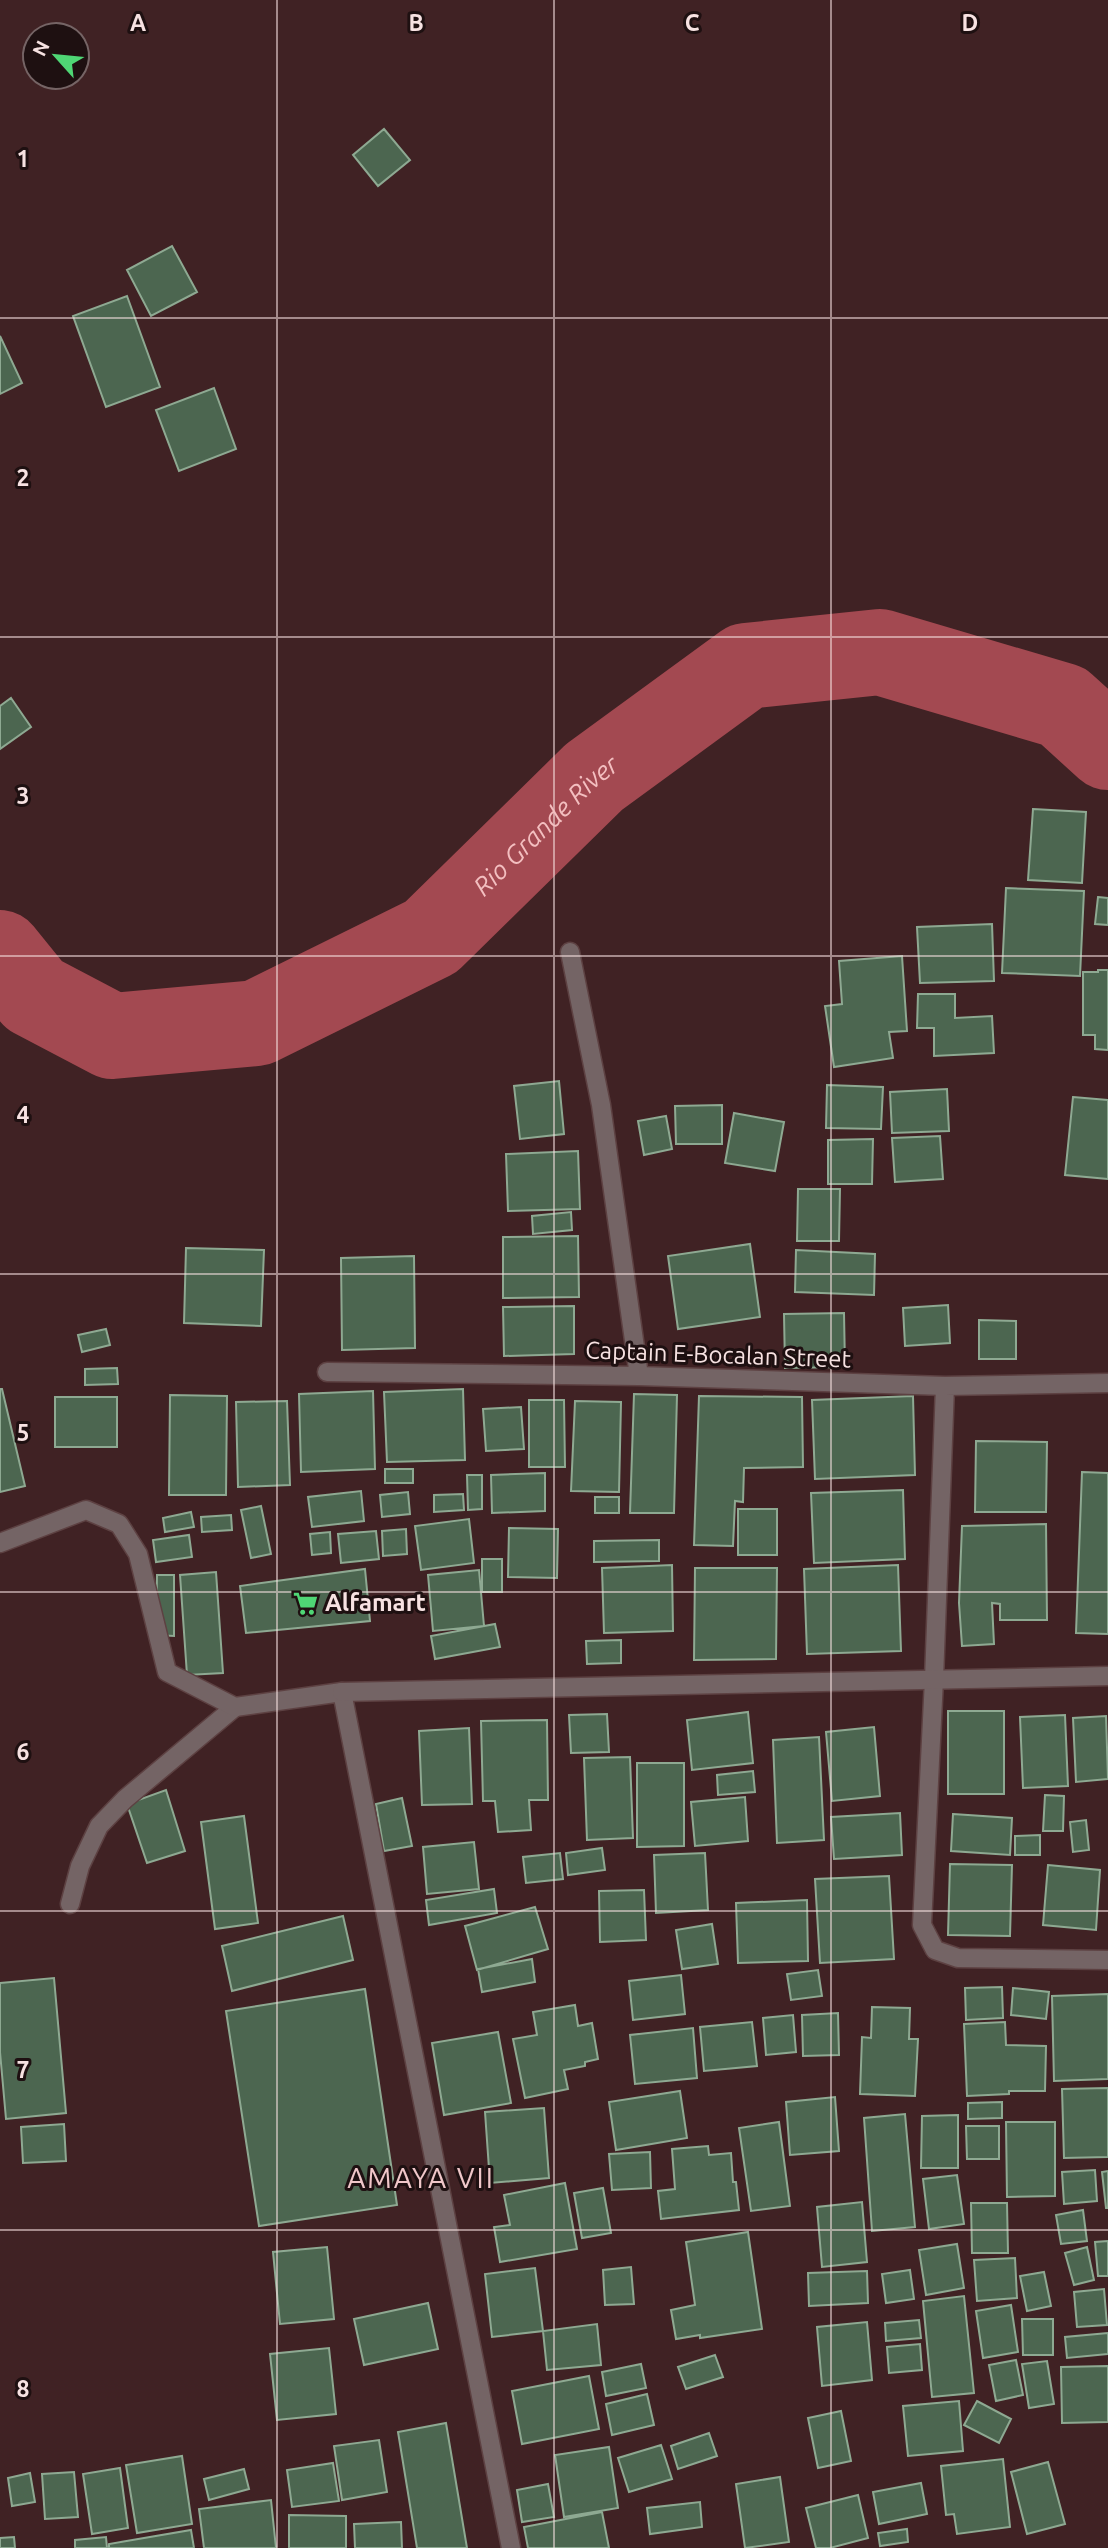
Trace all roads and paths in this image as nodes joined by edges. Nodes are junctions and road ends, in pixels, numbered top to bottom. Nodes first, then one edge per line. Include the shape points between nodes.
1 (570, 952) dead end
2 (327, 1372) dead end
3 (639, 1376) junction
4 (1108, 1383) edge
5 (945, 1386) junction
6 (0, 1542) edge
7 (1108, 1676) edge
8 (934, 1679) junction
9 (342, 1692) junction
10 (235, 1707) junction
11 (70, 1904) dead end
12 (1108, 1960) edge
13 (511, 2548) edge

1 - 3 street via 601,1105
2 - 3 street, Captain E-Bocalan Street
3 - 5 street, Captain E-Bocalan Street
4 - 5 street, Captain E-Bocalan Street
5 - 8 street
6 - 10 street via 86,1510 118,1524 138,1553 167,1672
7 - 8 street
8 - 9 street
8 - 12 street via 922,1925 935,1950 958,1958
9 - 10 street
9 - 13 street
10 - 11 street via 99,1826 80,1866

